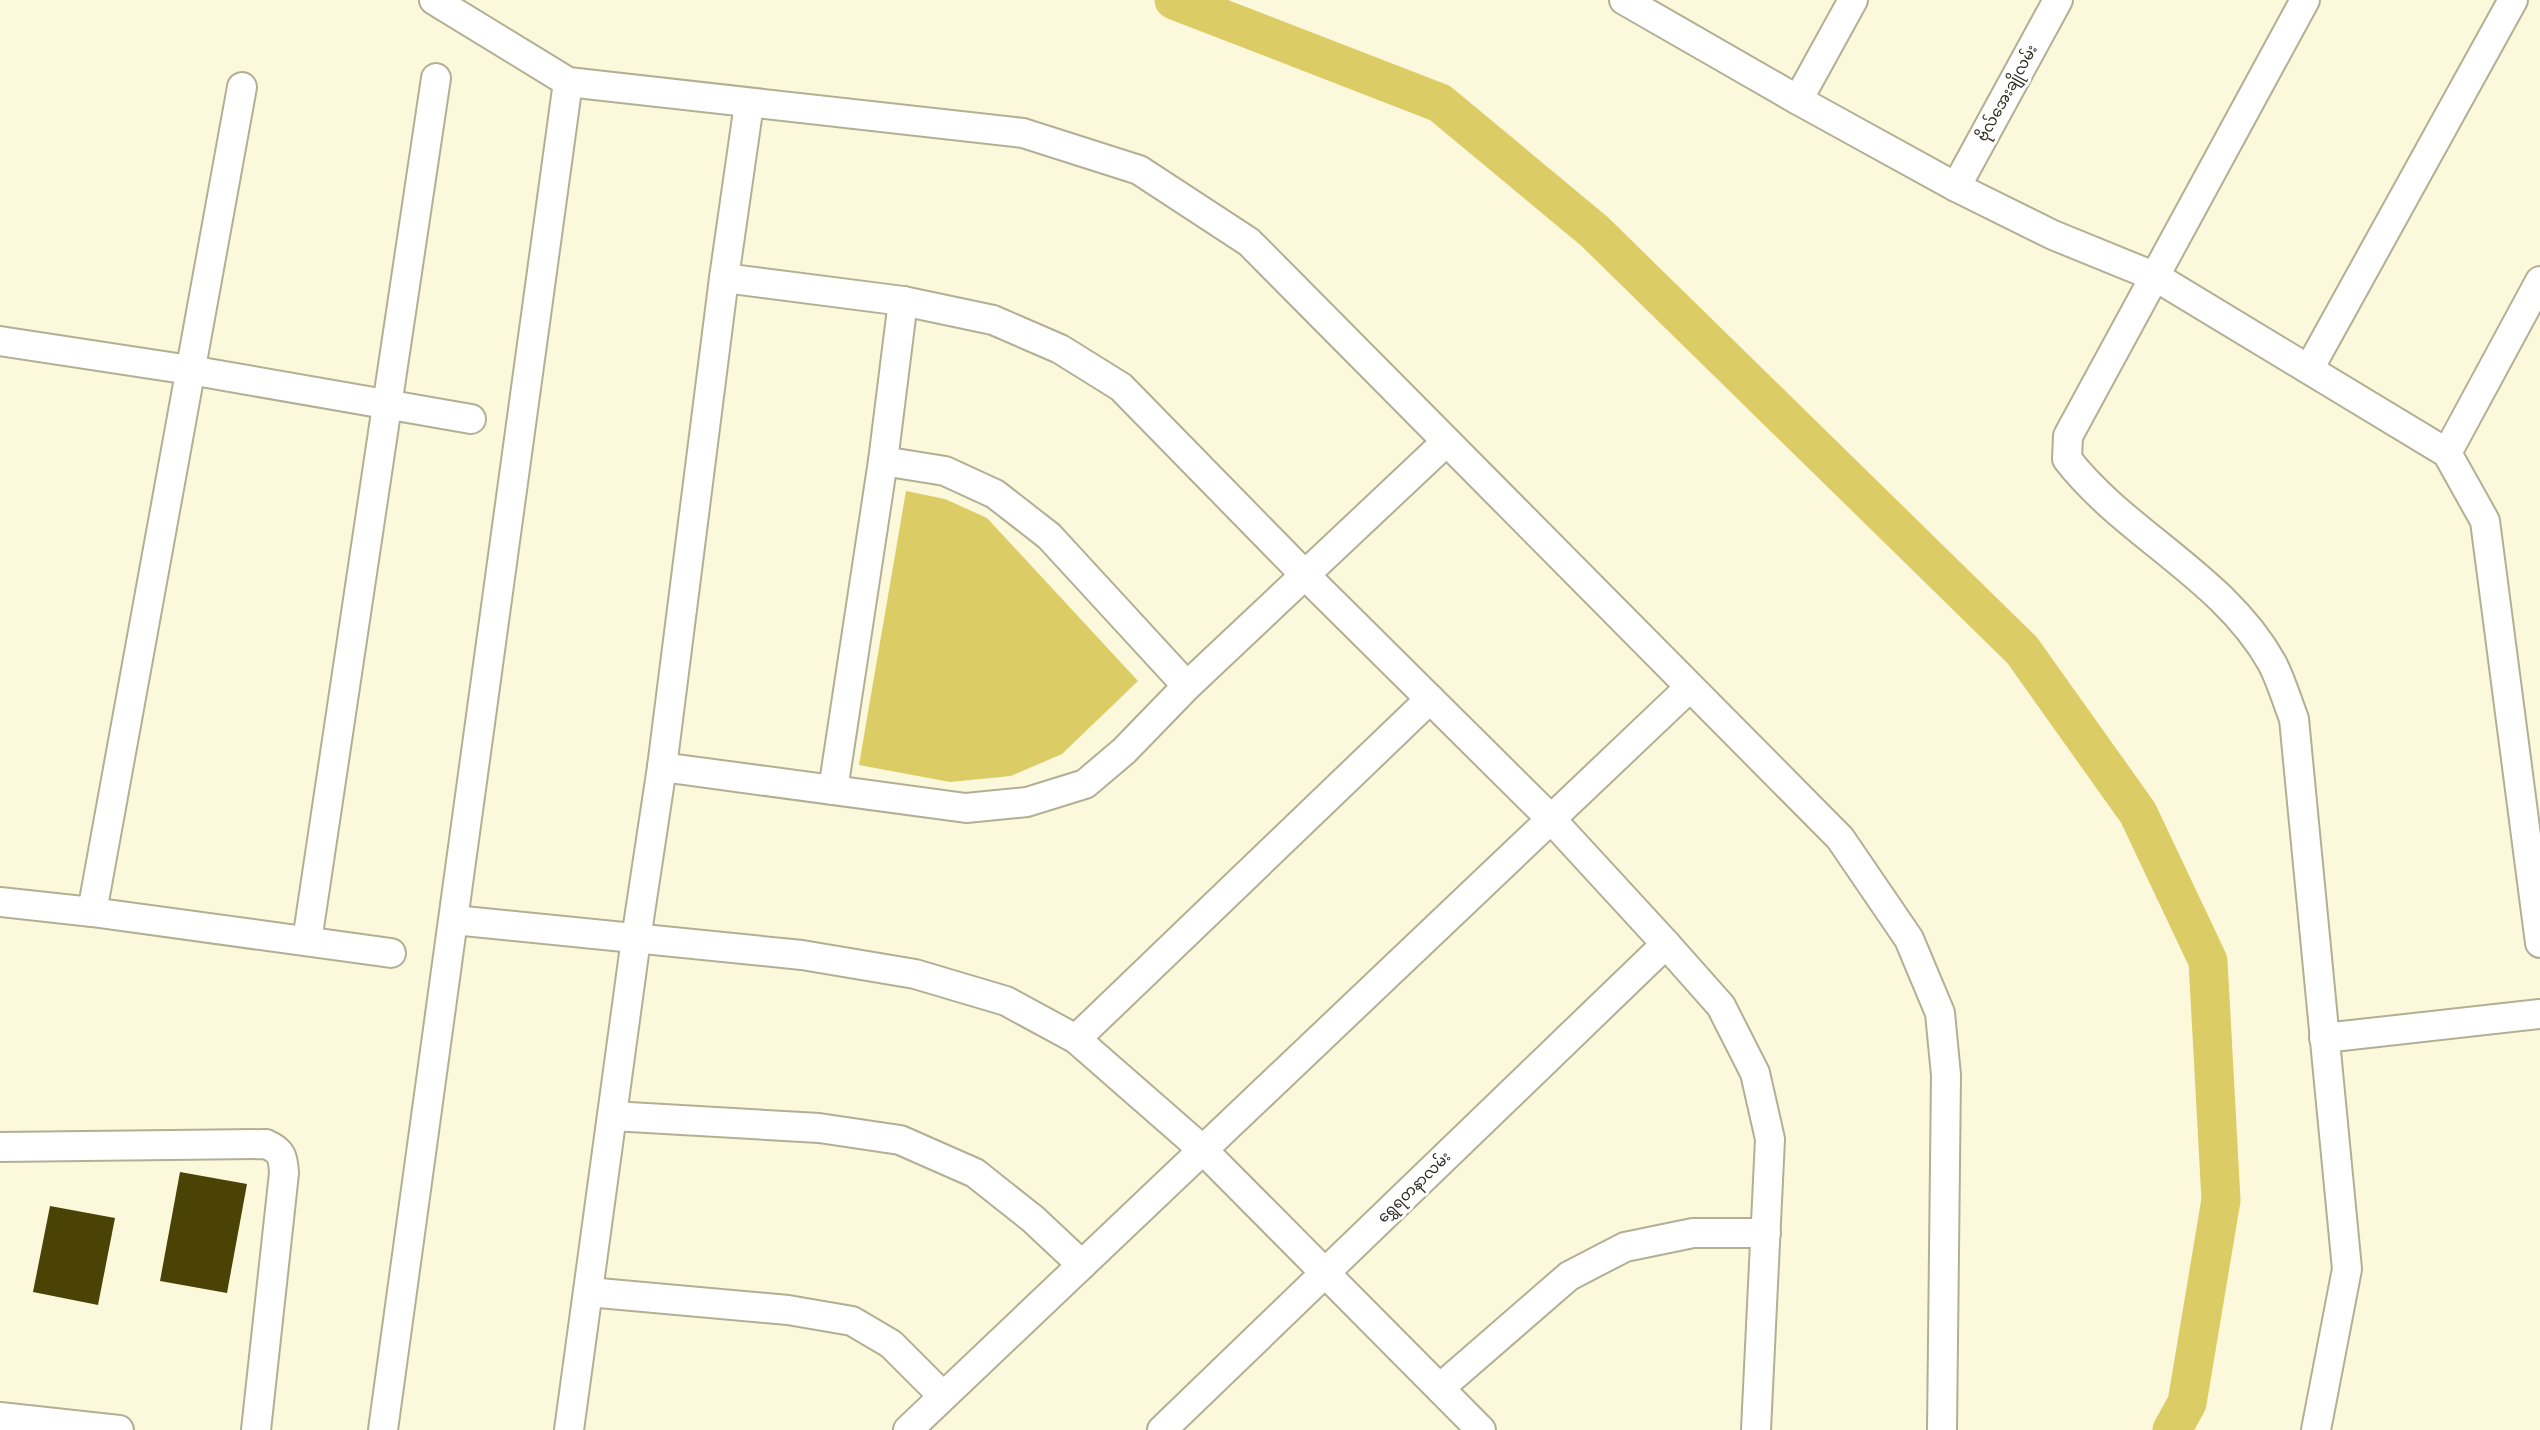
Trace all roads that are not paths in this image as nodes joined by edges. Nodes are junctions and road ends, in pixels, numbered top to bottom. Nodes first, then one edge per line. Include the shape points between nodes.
1 (435, 0) edge
2 (1853, 0) edge
3 (2058, 0) edge
4 (2305, 0) edge
5 (2513, 0) edge
6 (1630, 1) edge
7 (436, 78) dead end
8 (568, 82) junction
9 (242, 87) dead end
10 (1798, 100) junction
11 (749, 104) junction
12 (1956, 187) junction
13 (2156, 277) junction
14 (724, 278) junction
15 (2540, 281) edge
16 (903, 301) junction
17 (0, 341) edge
18 (2309, 369) junction
19 (190, 370) junction
20 (387, 405) junction
21 (471, 419) dead end
22 (1446, 442) junction
23 (2447, 453) junction
24 (883, 460) junction
25 (1305, 575) junction
26 (1187, 686) junction
27 (1689, 688) junction
28 (1430, 699) junction
29 (662, 767) junction
30 (833, 790) junction
31 (2532, 817) edge
32 (1551, 819) junction
33 (0, 902) edge
34 (92, 912) junction
35 (454, 920) junction
36 (636, 939) junction
37 (307, 941) junction
38 (2540, 943) edge
39 (1666, 944) junction
40 (391, 953) dead end
41 (2540, 1014) edge
42 (2324, 1038) junction
43 (1076, 1040) junction
44 (612, 1116) junction
45 (0, 1147) edge
46 (1203, 1150) junction
47 (1766, 1233) junction
48 (1082, 1265) junction
49 (1326, 1272) junction
50 (588, 1292) junction
51 (1440, 1388) junction
52 (943, 1396) junction
53 (0, 1417) edge
54 (119, 1430) edge
55 (256, 1430) edge
56 (383, 1430) edge
57 (569, 1430) edge
58 (908, 1430) edge
59 (1162, 1430) edge
60 (1481, 1430) edge
61 (1756, 1430) edge
62 (1942, 1430) edge
63 (2316, 1430) edge

1 - 8 street
2 - 10 street
3 - 12 street, ဗိုလ်အေးချိုလမ်း
4 - 13 street
5 - 18 street
6 - 10 street
7 - 20 street
8 - 11 street
8 - 35 street
9 - 19 street
10 - 12 street
11 - 14 street
11 - 22 street via 1023,133 1139,170 1249,242
12 - 13 street via 2053,235
13 - 18 street
13 - 42 street via 2068,436 2067,459 2084,482 2188,568 2230,610 2272,663 2294,719
14 - 16 street
14 - 29 street
15 - 23 street
16 - 24 street
16 - 25 street via 993,320 1060,349 1121,387
17 - 19 street
18 - 23 street
19 - 20 street
19 - 34 street
20 - 21 street
20 - 37 street
22 - 25 street
22 - 27 street
23 - 31 street via 2485,521
24 - 26 street via 945,471 995,494 1049,536
24 - 30 street
25 - 26 street
25 - 28 street
26 - 30 street via 1124,751 1085,783 1028,802 966,808
27 - 32 street
27 - 62 street via 1840,838 1909,939 1940,1013 1946,1076
28 - 32 street
28 - 43 street
29 - 30 street
29 - 36 street
31 - 38 street
32 - 39 street
32 - 46 street
33 - 34 street
34 - 37 street
35 - 36 street
35 - 56 street
36 - 43 street via 802,955 915,974 1006,1001
36 - 44 street
37 - 40 street
39 - 47 street via 1721,1006 1755,1073 1770,1139
39 - 49 street, ရွှေရတနာလမ်း
41 - 42 street
42 - 63 street via 2347,1269
43 - 46 street
44 - 48 street via 819,1128 900,1140 975,1173
44 - 50 street
45 - 55 street via 266,1144 277,1149 283,1156 284,1173
46 - 48 street
46 - 49 street
47 - 51 street via 1693,1233 1624,1247 1569,1276
47 - 61 street
48 - 52 street
49 - 51 street
49 - 59 street, ရွှေရတနာလမ်း
50 - 52 street via 788,1310 852,1321 891,1344
50 - 57 street
51 - 60 street
52 - 58 street
53 - 54 street

